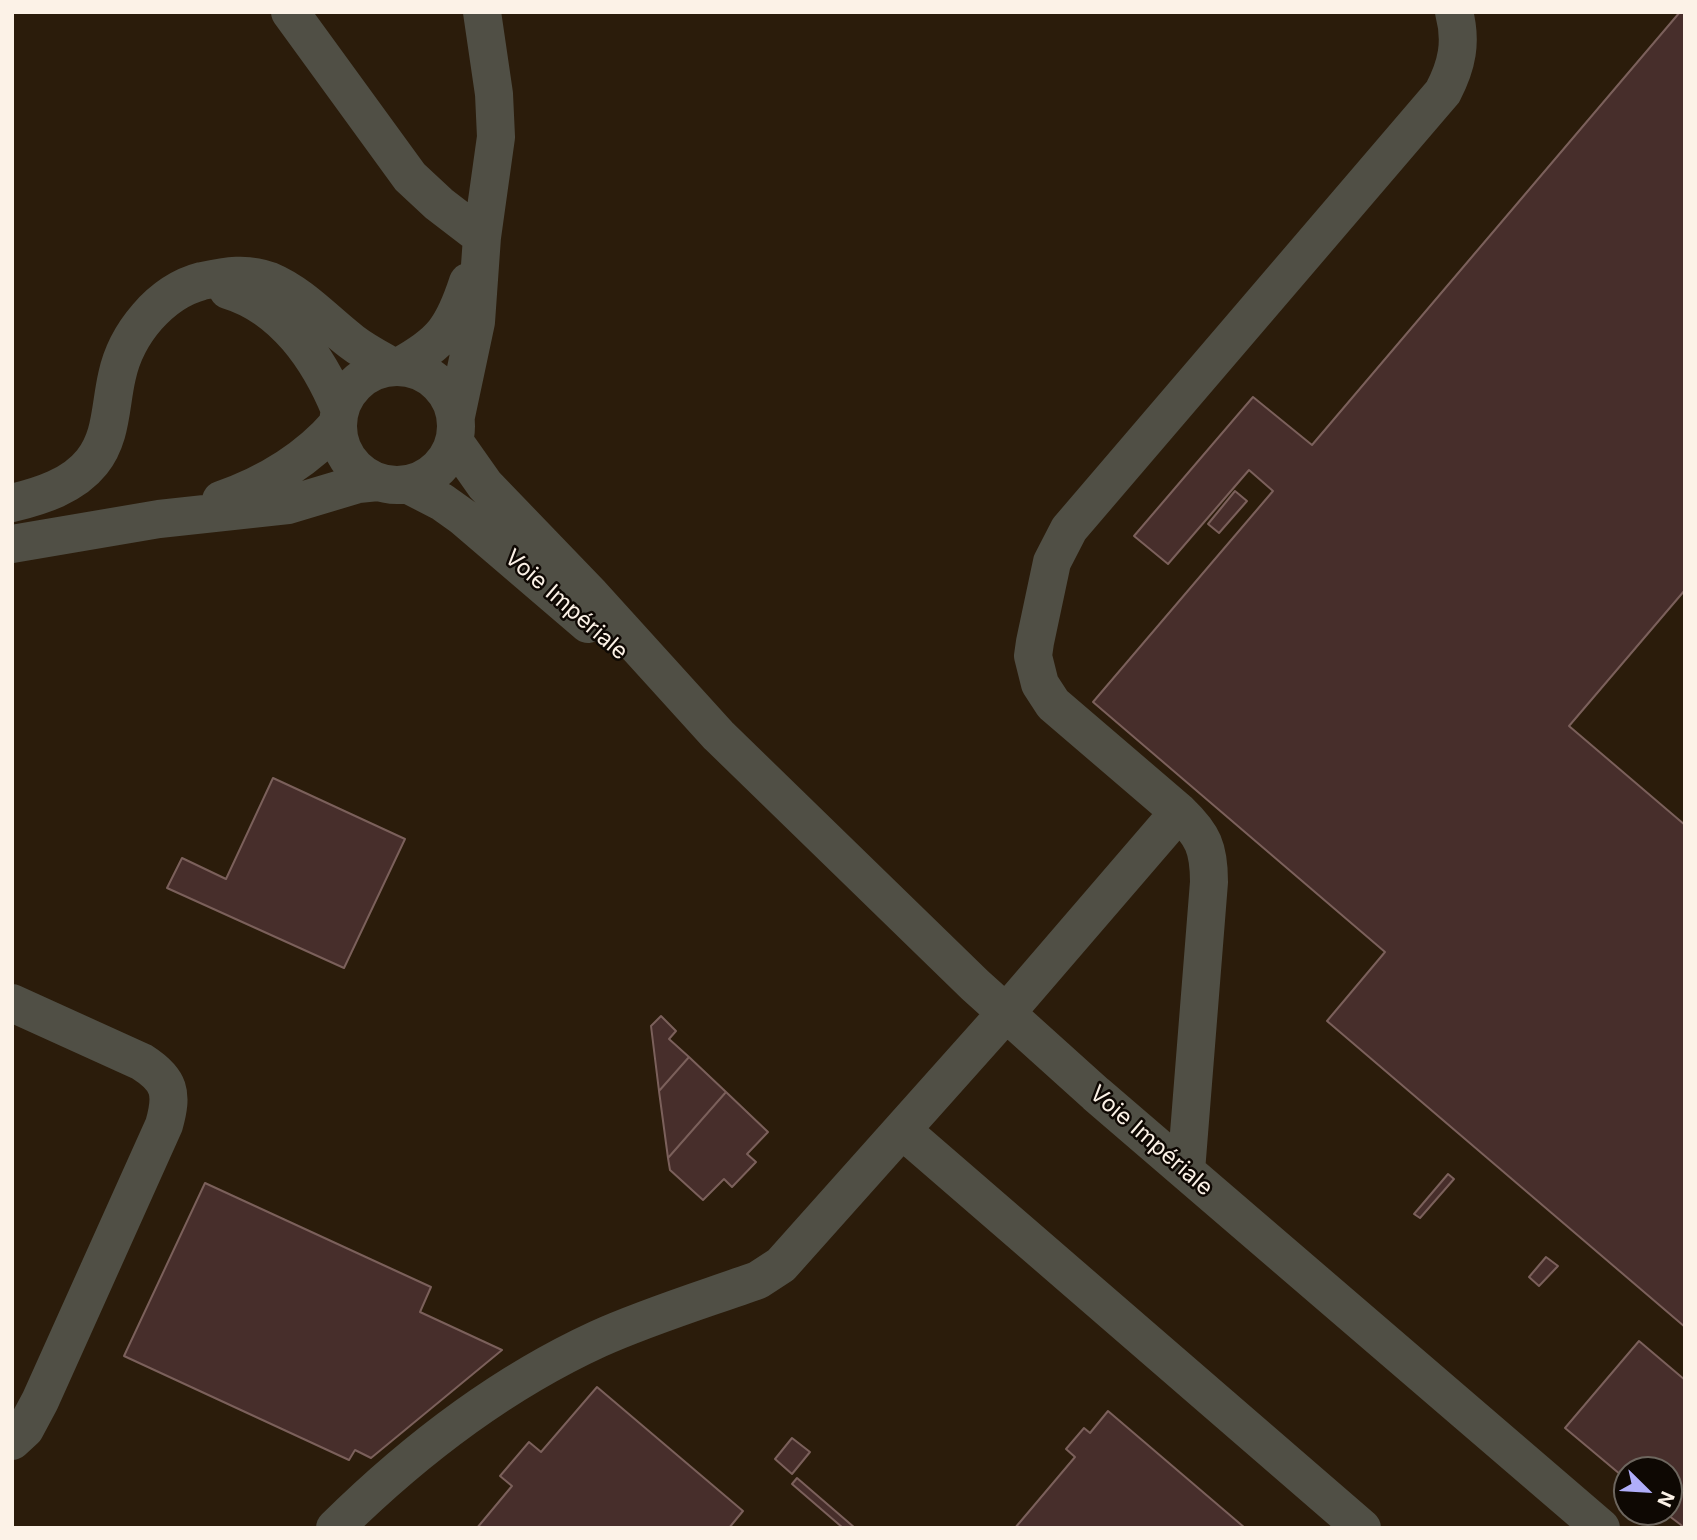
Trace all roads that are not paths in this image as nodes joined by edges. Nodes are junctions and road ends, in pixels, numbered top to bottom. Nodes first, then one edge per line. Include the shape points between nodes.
1 (290, 12) edge
2 (482, 12) edge
3 (1454, 12) edge
4 (482, 237) junction
5 (192, 284) junction
6 (397, 366) junction
7 (339, 417) junction
8 (455, 429) junction
9 (393, 483) junction
10 (12, 503) edge
11 (159, 519) junction
12 (12, 544) edge
13 (718, 734) junction
14 (1179, 812) junction
15 (12, 1003) edge
16 (1006, 1013) junction
17 (902, 1130) junction
18 (1186, 1171) junction
19 (12, 1441) edge
20 (335, 1528) edge
21 (1363, 1528) edge
22 (1601, 1528) edge

1 - 4 street via 410,177
2 - 4 street via 496,137
3 - 14 street via 1456,61 1443,92 1069,529 1052,562 1033,656 1040,684 1053,704
4 - 6 street via 450,326 438,342
4 - 8 street via 479,301
5 - 6 street via 236,275 268,280 363,350
5 - 7 street via 241,293 273,313 312,357 330,387
5 - 10 street via 156,309 131,340 117,377 107,431 92,462 64,485
6 - 7 street via 362,378 348,392
6 - 8 street via 420,371 437,382 449,397
7 - 9 street via 340,443 348,460 362,474
7 - 11 street via 314,449 265,483
8 - 9 street via 447,458 435,472
8 - 13 street, Voie Impériale via 485,485
9 - 11 street via 358,484 288,505
9 - 13 street, Voie Impériale via 442,502 477,527
11 - 12 street
13 - 16 street, Voie Impériale
14 - 16 street
14 - 18 street via 1201,837 1209,863
15 - 19 street via 142,1062 165,1081 169,1094 164,1125 40,1401 25,1429
16 - 17 street
16 - 18 street, Voie Impériale
17 - 20 street via 770,1274 601,1338 513,1384 414,1456
17 - 21 street
18 - 22 street, Voie Impériale

